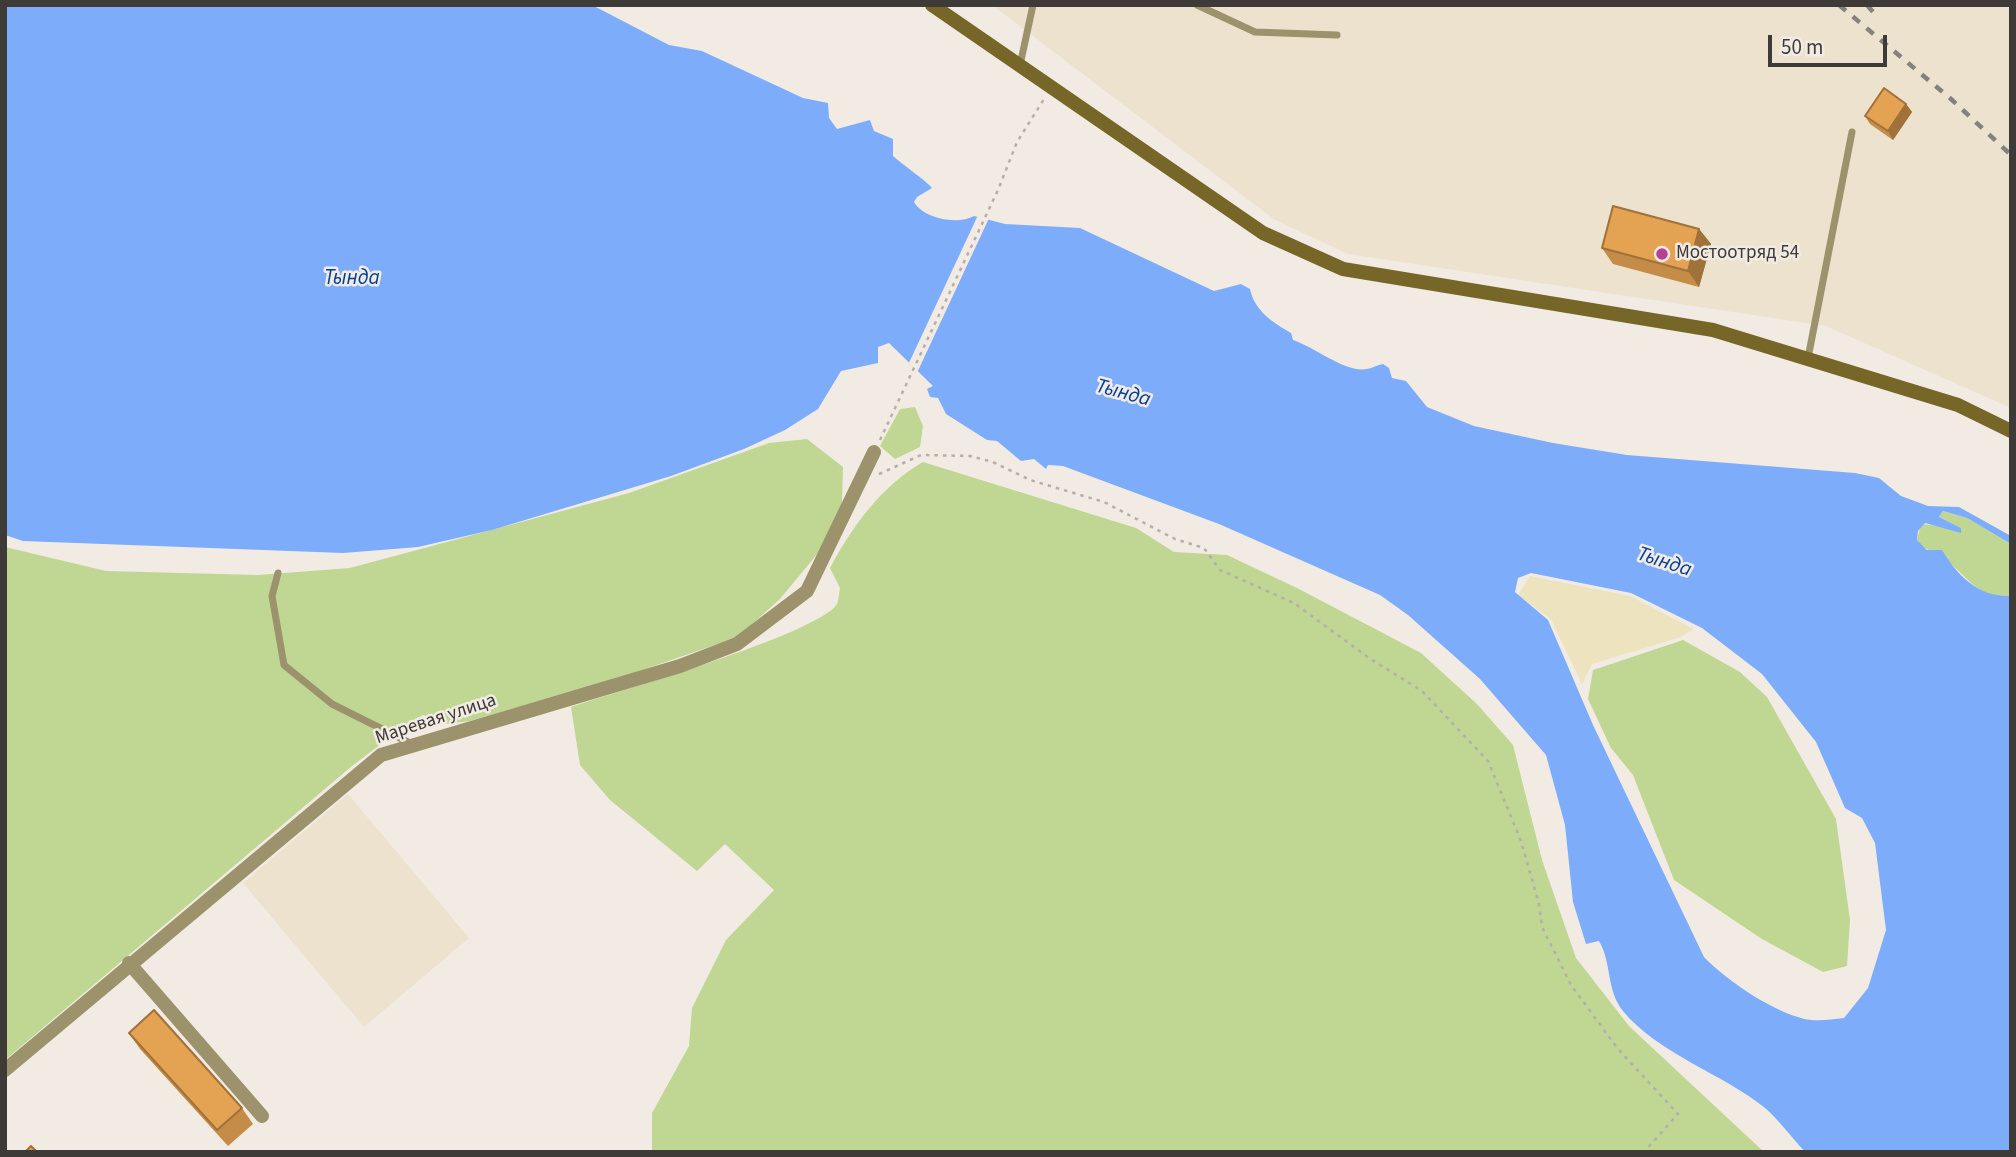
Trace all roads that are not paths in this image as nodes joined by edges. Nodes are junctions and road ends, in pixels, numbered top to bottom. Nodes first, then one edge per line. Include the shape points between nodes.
1 (932, 5) edge
2 (1040, 5) edge
3 (1197, 5) edge
4 (1032, 7) edge
5 (1337, 35) dead end
6 (1020, 65) junction
7 (1852, 132) dead end
8 (1807, 359) junction
9 (2011, 431) edge
10 (874, 452) road end
11 (278, 573) dead end
12 (415, 745) junction
13 (128, 963) junction
14 (5, 1070) edge
15 (262, 1116) dead end

1 - 6 street
2 - 4 lane
3 - 5 lane via 1255,32
4 - 6 lane
6 - 8 street via 1263,233 1343,269 1713,330
7 - 8 lane
8 - 9 street via 1958,405
10 - 12 street, Маревая улица via 807,591 737,644 680,666
11 - 12 lane via 272,596 284,665 332,704
12 - 13 street, Маревая улица via 381,755
13 - 14 street, Маревая улица
13 - 15 street

